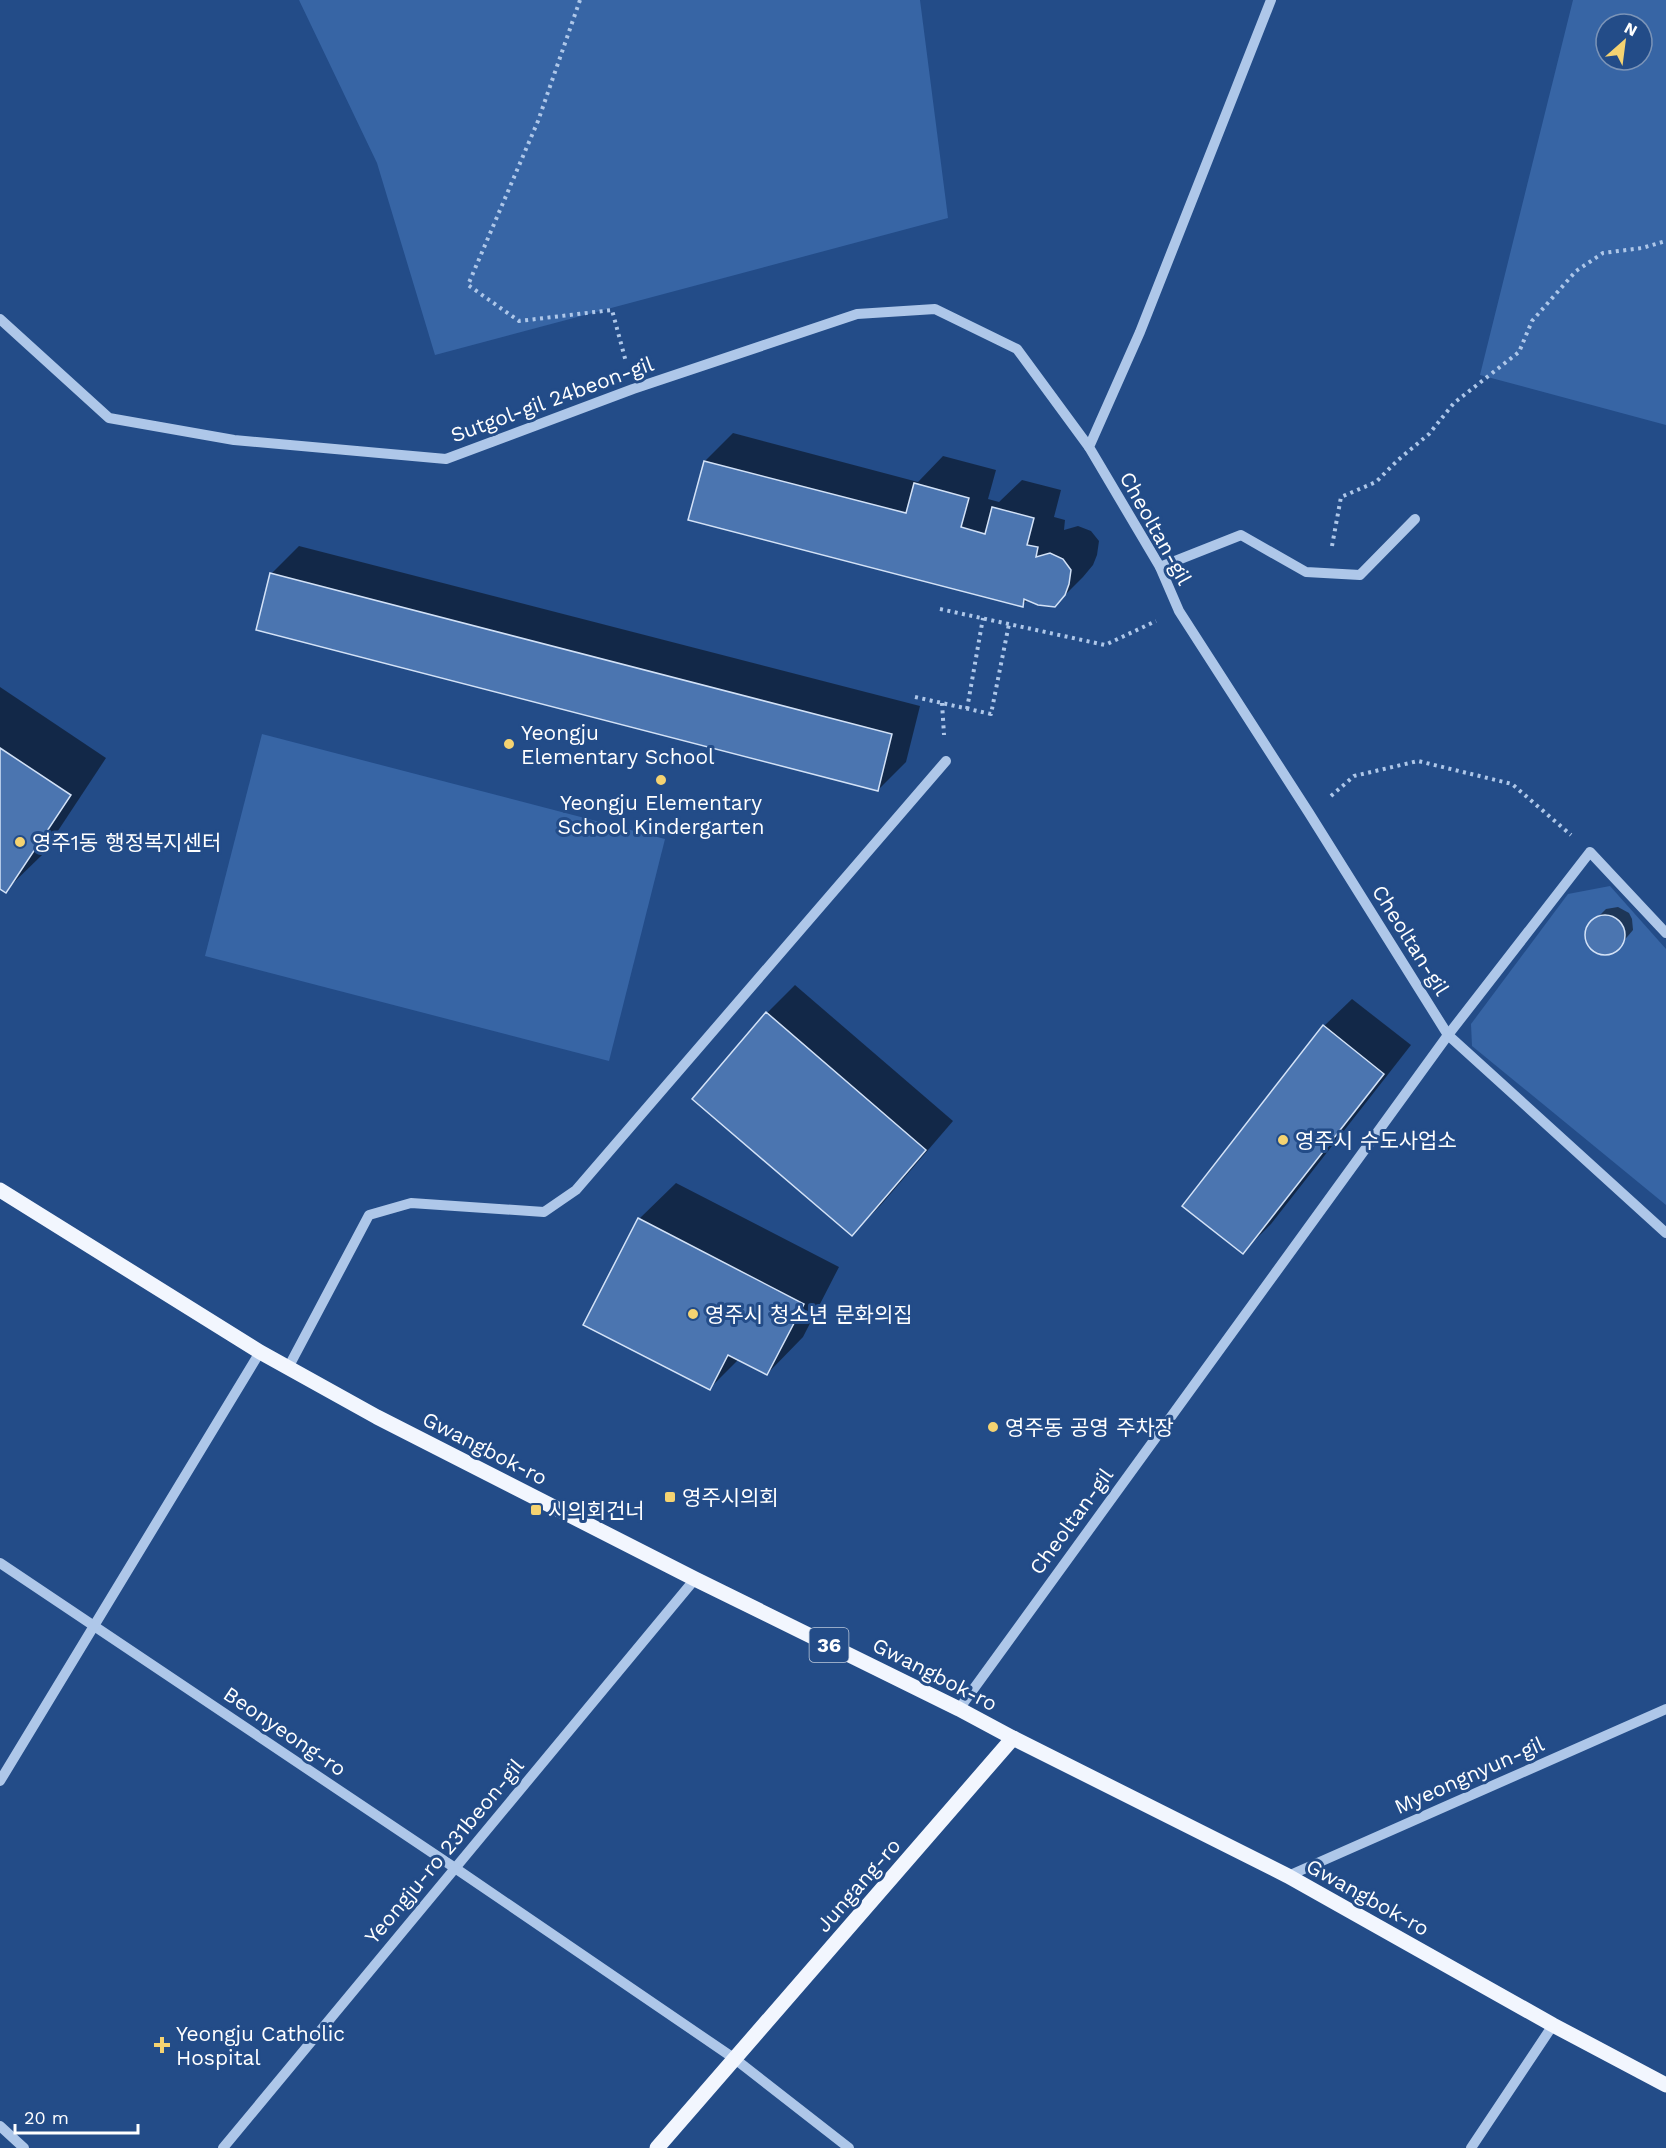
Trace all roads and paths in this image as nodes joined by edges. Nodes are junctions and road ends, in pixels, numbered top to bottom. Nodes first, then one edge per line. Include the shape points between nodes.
1 (580, 0) edge
2 (1271, 0) edge
3 (1666, 241) edge
4 (0, 319) edge
5 (633, 389) junction
6 (1089, 447) junction
7 (1415, 519) dead end
8 (1160, 567) junction
9 (1297, 567) junction
10 (940, 609) dead end
11 (1179, 611) junction
12 (983, 618) junction
13 (1009, 624) junction
14 (915, 697) dead end
15 (967, 709) junction
16 (946, 761) dead end
17 (1309, 813) junction
18 (1590, 852) junction
19 (1666, 933) edge
20 (1448, 1035) junction
21 (0, 1190) edge
22 (1666, 1233) edge
23 (260, 1352) junction
24 (288, 1368) junction
25 (0, 1563) edge
26 (695, 1579) junction
27 (93, 1627) junction
28 (959, 1709) junction
29 (1666, 1709) edge
30 (1013, 1738) junction
31 (0, 1781) edge
32 (455, 1868) junction
33 (1288, 1876) junction
34 (1553, 2025) junction
35 (735, 2059) junction
36 (1666, 2085) edge
37 (0, 2126) edge
38 (24, 2148) edge
39 (223, 2148) edge
40 (657, 2148) edge
41 (849, 2148) edge
42 (1471, 2148) edge

1 - 5 path via 538,121 468,285 519,321 612,310
2 - 6 street via 1140,332
3 - 9 path via 1603,253 1576,270 1532,321 1519,352 1454,403 1429,434 1376,482 1341,497 1332,551
4 - 5 street, Sutgol-gil 24beon-gil via 109,418 234,440 446,459
5 - 6 street, Sutgol-gil 24beon-gil via 857,314 935,309 1017,349
6 - 8 street, Cheoltan-gil
7 - 9 street via 1360,575 1306,572
8 - 9 street via 1241,535
8 - 11 street, Cheoltan-gil
10 - 12 path
11 - 13 path via 1105,645
11 - 17 street, Cheoltan-gil
12 - 13 path
12 - 15 path
13 - 15 path via 990,714
14 - 15 path
16 - 24 street via 576,1190 544,1212 411,1203 369,1215
17 - 18 path via 1354,776 1418,760 1512,784
17 - 20 street, Cheoltan-gil
18 - 19 street
18 - 20 street, Cheoltan-gil
20 - 22 street
20 - 28 street, Cheoltan-gil
21 - 23 main road, Gwangbok-ro / 36
23 - 24 main road, Gwangbok-ro / 36
23 - 27 street
24 - 26 main road, Gwangbok-ro / 36
25 - 27 street, Beonyeong-ro
26 - 28 main road, Gwangbok-ro / 36
26 - 32 street, Yeongju-ro 231beon-gil
27 - 31 street
27 - 32 street, Beonyeong-ro
28 - 30 main road, Gwangbok-ro / 36
29 - 33 street, Myeongnyun-gil
30 - 33 main road, Gwangbok-ro / 36
30 - 35 main road, Jungang-ro
32 - 35 street
32 - 39 street, Yeongju-ro 231beon-gil
33 - 34 main road, Gwangbok-ro / 36
34 - 36 main road, Gwangbok-ro / 36
34 - 42 street
35 - 40 main road, Jungang-ro
35 - 41 street
37 - 38 street

